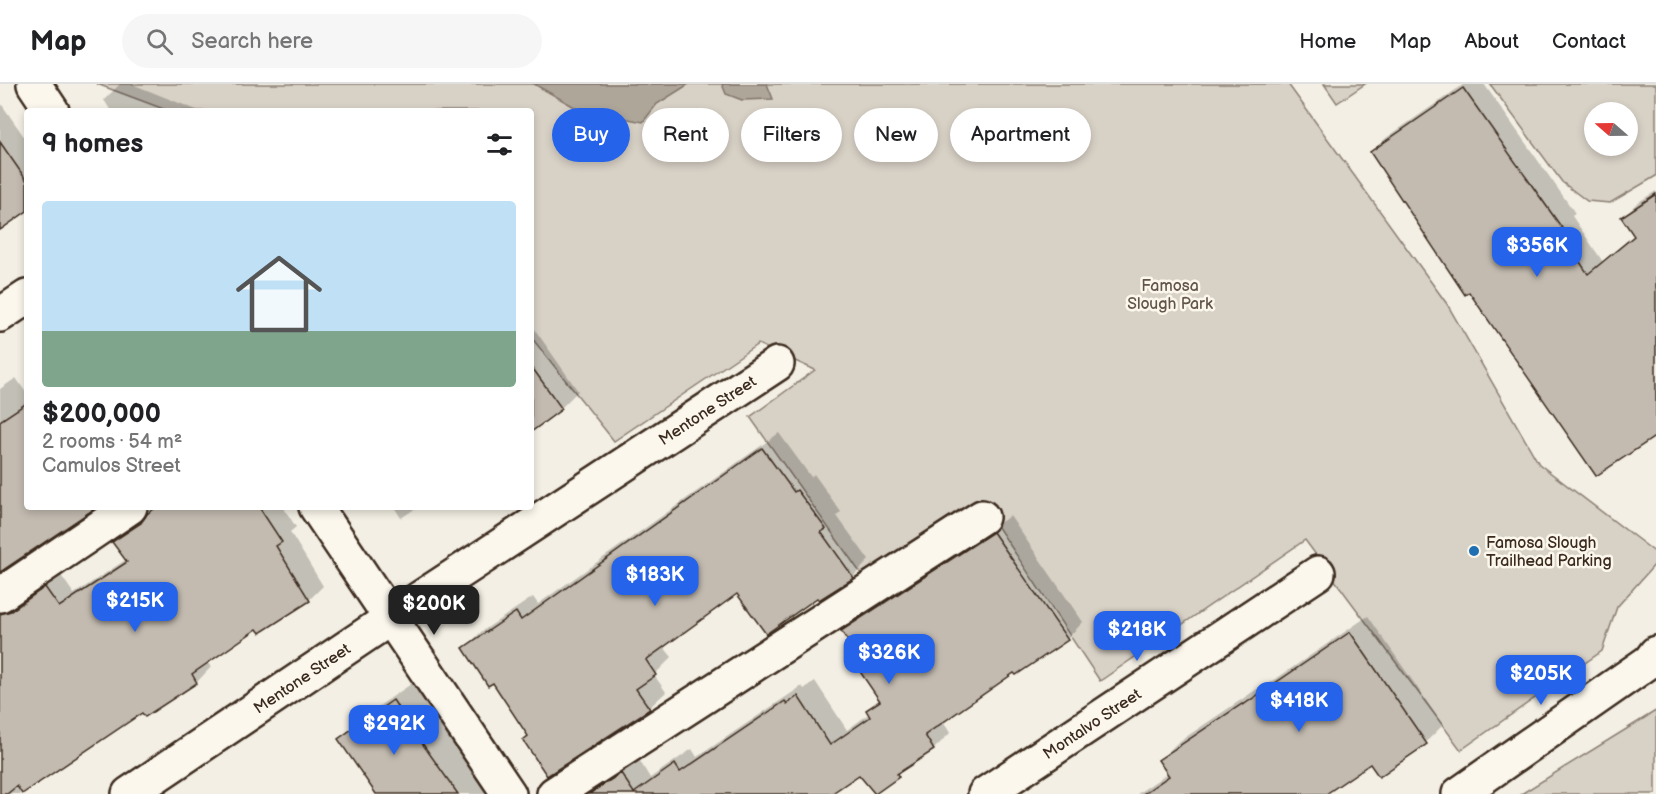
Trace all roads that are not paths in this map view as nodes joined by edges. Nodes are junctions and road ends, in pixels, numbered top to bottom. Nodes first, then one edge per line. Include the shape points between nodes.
1 (34, 84) edge
2 (50, 108) edge
3 (24, 299) edge
4 (0, 315) edge
5 (777, 364) dead end
6 (126, 510) edge
7 (318, 510) edge
8 (982, 517) dead end
9 (1318, 573) dead end
10 (0, 595) edge
11 (391, 618) junction
12 (1656, 653) edge
13 (129, 794) edge
14 (509, 794) edge
15 (554, 794) edge
16 (985, 794) edge
17 (1460, 794) edge

1 - 2 street
3 - 4 street
5 - 11 street, Mentone Street
6 - 10 street
7 - 11 street
8 - 15 street
9 - 16 street, Montalvo Street
11 - 13 street, Mentone Street
11 - 14 street
12 - 17 street

